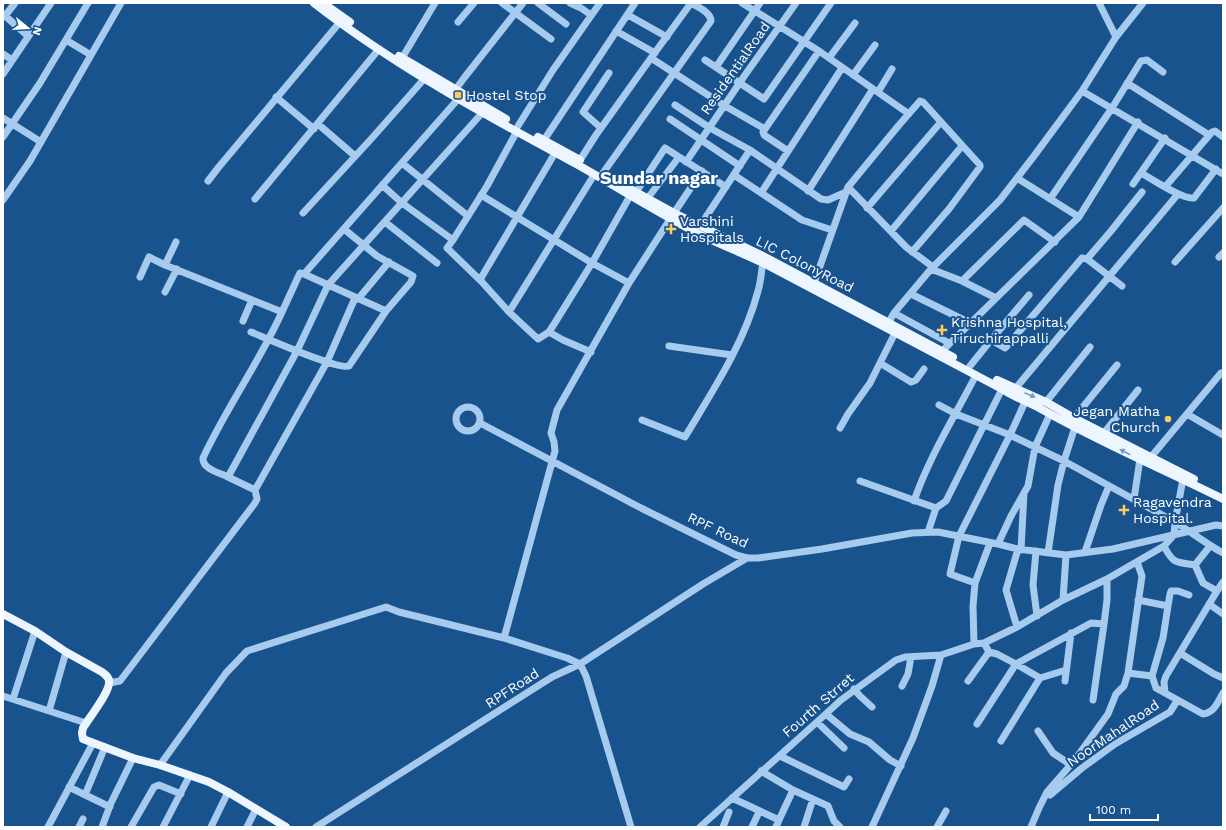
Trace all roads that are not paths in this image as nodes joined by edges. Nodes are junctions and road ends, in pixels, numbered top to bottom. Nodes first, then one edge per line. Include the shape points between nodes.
1 (15, 3) edge
2 (51, 3) edge
3 (88, 3) edge
4 (121, 3) edge
5 (314, 3) edge
6 (323, 3) edge
7 (435, 3) edge
8 (474, 3) edge
9 (502, 3) edge
10 (523, 3) edge
11 (538, 3) edge
12 (570, 3) edge
13 (600, 3) edge
14 (635, 3) edge
15 (691, 3) edge
16 (742, 3) edge
17 (760, 3) edge
18 (796, 3) edge
19 (831, 3) edge
20 (1099, 3) edge
21 (1143, 3) edge
22 (331, 8) edge
23 (754, 11) junction
24 (515, 13) junction
25 (4, 15) edge
26 (591, 15) junction
27 (628, 15) junction
28 (340, 22) junction
29 (458, 22) dead end
30 (855, 23) dead end
31 (566, 24) dead end
32 (779, 26) junction
33 (616, 31) junction
34 (28, 36) junction
35 (667, 36) junction
36 (1116, 37) junction
37 (551, 39) dead end
38 (66, 40) junction
39 (804, 42) junction
40 (874, 45) dead end
41 (382, 50) junction
42 (819, 51) junction
43 (3, 54) edge
44 (91, 55) junction
45 (653, 56) junction
46 (402, 58) junction
47 (829, 58) junction
48 (12, 60) junction
49 (705, 60) dead end
50 (716, 67) junction
51 (842, 68) junction
52 (892, 69) dead end
53 (1163, 72) dead end
54 (609, 73) dead end
55 (675, 73) junction
56 (3, 74) edge
57 (853, 75) junction
58 (425, 78) junction
59 (740, 83) junction
60 (1127, 83) junction
61 (876, 90) junction
62 (1082, 91) junction
63 (455, 94) junction
64 (276, 97) junction
65 (675, 105) dead end
66 (725, 106) junction
67 (1112, 108) junction
68 (483, 112) junction
69 (909, 114) junction
70 (3, 118) edge
71 (670, 119) dead end
72 (1138, 122) junction
73 (940, 123) junction
74 (12, 124) junction
75 (316, 127) junction
76 (601, 128) junction
77 (710, 128) junction
78 (517, 129) junction
79 (765, 129) junction
80 (1209, 135) junction
81 (3, 137) edge
82 (1223, 137) edge
83 (1165, 138) junction
84 (544, 140) junction
85 (701, 140) junction
86 (41, 142) junction
87 (962, 146) junction
88 (552, 149) junction
89 (750, 150) junction
90 (788, 151) junction
91 (1192, 154) junction
92 (355, 156) junction
93 (679, 157) junction
94 (580, 160) junction
95 (686, 162) junction
96 (402, 163) junction
97 (740, 166) junction
98 (777, 169) junction
99 (1216, 169) junction
100 (702, 171) junction
101 (603, 173) junction
102 (1141, 173) junction
103 (1223, 174) edge
104 (594, 175) junction
105 (734, 175) junction
106 (1017, 178) junction
107 (423, 179) junction
108 (208, 181) dead end
109 (1133, 184) dead end
110 (382, 185) junction
111 (1165, 186) junction
112 (726, 187) junction
113 (808, 190) junction
114 (847, 190) junction
115 (1142, 192) dead end
116 (761, 193) junction
117 (633, 194) junction
118 (1178, 194) junction
119 (481, 195) junction
120 (255, 199) dead end
121 (647, 199) junction
122 (1050, 199) junction
123 (3, 200) edge
124 (402, 203) junction
125 (867, 208) junction
126 (1223, 208) edge
127 (303, 213) dead end
128 (672, 215) junction
129 (468, 216) junction
130 (517, 217) junction
131 (1079, 217) junction
132 (385, 222) junction
133 (700, 226) junction
134 (344, 229) junction
135 (832, 230) junction
136 (891, 231) junction
137 (554, 239) junction
138 (452, 240) junction
139 (176, 242) dead end
140 (1055, 242) junction
141 (365, 245) junction
142 (912, 252) junction
143 (1087, 259) junction
144 (764, 260) junction
145 (389, 262) junction
146 (1175, 262) dead end
147 (437, 263) dead end
148 (592, 263) junction
149 (166, 265) junction
150 (932, 268) junction
151 (177, 269) junction
152 (304, 274) junction
153 (140, 277) dead end
154 (1109, 277) junction
155 (481, 281) junction
156 (962, 281) junction
157 (814, 283) junction
158 (629, 284) junction
159 (328, 286) junction
160 (1122, 286) dead end
161 (165, 292) dead end
162 (911, 294) junction
163 (1029, 295) dead end
164 (357, 298) junction
165 (996, 298) junction
166 (252, 300) junction
167 (386, 311) junction
168 (282, 312) junction
169 (509, 312) junction
170 (894, 314) junction
171 (243, 321) dead end
172 (970, 323) junction
173 (887, 325) junction
174 (251, 332) dead end
175 (548, 332) junction
176 (895, 333) junction
177 (269, 340) junction
178 (992, 340) junction
179 (949, 342) junction
180 (668, 346) dead end
181 (1090, 347) dead end
182 (297, 351) junction
183 (591, 352) junction
184 (940, 352) junction
185 (732, 355) junction
186 (327, 362) junction
187 (880, 363) junction
188 (1117, 365) dead end
189 (970, 366) junction
190 (924, 368) dead end
191 (1223, 373) edge
192 (976, 375) junction
193 (1003, 386) junction
194 (1015, 389) junction
195 (1138, 390) dead end
196 (1025, 402) junction
197 (1046, 402) junction
198 (939, 405) dead end
199 (956, 414) junction
200 (1050, 414) junction
201 (1187, 414) junction
202 (642, 420) dead end
203 (480, 423) dead end
204 (1073, 423) junction
205 (984, 425) junction
206 (840, 428) dead end
207 (1104, 433) junction
208 (1010, 435) junction
209 (1223, 435) edge
210 (1035, 447) junction
211 (1151, 457) junction
212 (1140, 459) junction
213 (1064, 461) junction
214 (552, 462) junction
215 (228, 477) junction
216 (1183, 479) junction
217 (860, 481) dead end
218 (1109, 486) junction
219 (255, 490) junction
220 (1024, 492) junction
221 (1223, 494) edge
222 (1223, 499) edge
223 (1134, 500) junction
224 (914, 501) junction
225 (936, 508) junction
226 (1175, 522) junction
227 (1223, 526) edge
228 (1190, 531) junction
229 (928, 532) junction
230 (1174, 535) junction
231 (959, 536) junction
232 (990, 543) junction
233 (998, 544) junction
234 (1164, 546) junction
235 (1210, 546) junction
236 (1019, 550) junction
237 (1036, 551) junction
238 (1048, 552) junction
239 (1085, 552) junction
240 (1223, 553) edge
241 (1066, 554) junction
242 (747, 558) junction
243 (1137, 562) junction
244 (1195, 565) junction
245 (1107, 579) junction
246 (1223, 582) edge
247 (976, 583) junction
248 (1217, 591) junction
249 (1189, 595) dead end
250 (1063, 600) junction
251 (1138, 600) junction
252 (1209, 604) junction
253 (1168, 606) junction
254 (1223, 614) edge
255 (3, 615) edge
256 (1037, 616) junction
257 (1104, 624) junction
258 (1017, 627) junction
259 (35, 631) junction
260 (1071, 633) junction
261 (504, 638) junction
262 (984, 643) junction
263 (974, 644) junction
264 (66, 652) junction
265 (989, 652) junction
266 (1180, 653) junction
267 (941, 655) junction
268 (911, 657) junction
269 (580, 664) junction
270 (1016, 664) junction
271 (1066, 670) junction
272 (1128, 673) junction
273 (1152, 676) junction
274 (1040, 678) junction
275 (1223, 678) edge
276 (968, 681) dead end
277 (1065, 681) dead end
278 (109, 683) junction
279 (902, 686) dead end
280 (854, 689) junction
281 (1165, 693) junction
282 (1223, 693) edge
283 (3, 696) edge
284 (13, 699) junction
285 (1093, 700) dead end
286 (1177, 701) junction
287 (872, 707) dead end
288 (49, 710) junction
289 (826, 714) junction
290 (817, 722) junction
291 (86, 723) junction
292 (977, 724) dead end
293 (1038, 731) dead end
294 (1001, 741) dead end
295 (93, 743) junction
296 (105, 748) junction
297 (844, 748) dead end
298 (780, 756) junction
299 (133, 758) junction
300 (1071, 764) junction
301 (160, 765) junction
302 (901, 766) junction
303 (762, 771) junction
304 (190, 775) junction
305 (849, 779) dead end
306 (69, 787) junction
307 (793, 790) junction
308 (228, 792) junction
309 (181, 794) junction
310 (85, 795) junction
311 (732, 798) junction
312 (812, 799) junction
313 (1044, 800) junction
314 (110, 807) junction
315 (256, 809) junction
316 (946, 811) dead end
317 (729, 812) dead end
318 (759, 812) junction
319 (83, 819) dead end
320 (777, 824) edge
321 (48, 827) edge
322 (79, 827) edge
323 (102, 827) edge
324 (132, 827) edge
325 (163, 827) edge
326 (211, 827) edge
327 (247, 827) edge
328 (286, 827) edge
329 (316, 827) edge
330 (631, 827) edge
331 (700, 827) edge
332 (723, 827) edge
333 (752, 827) edge
334 (804, 827) edge
335 (840, 827) edge
336 (872, 827) edge
337 (937, 827) edge
338 (1031, 827) edge

1 - 25 street
2 - 34 street
3 - 38 street
4 - 44 street
5 - 22 main road
6 - 22 main road, LIC ColonyRoad
7 - 46 street
8 - 29 street
9 - 24 street
10 - 24 street
11 - 31 street
12 - 26 street
13 - 26 street
14 - 27 street
15 - 35 street
15 - 55 street via 709,14 711,21
16 - 23 street
17 - 23 street, ResidentialRoad
18 - 32 street, ResidentialRoad
19 - 39 street
20 - 36 street
21 - 36 street
22 - 28 main road
22 - 41 main road, LIC ColonyRoad
23 - 32 street
23 - 50 street, ResidentialRoad
24 - 37 street
24 - 63 street
25 - 34 street
26 - 78 street
27 - 33 street
27 - 35 street
28 - 41 main road
28 - 64 street
30 - 47 street
32 - 39 street
32 - 59 street, ResidentialRoad
33 - 45 street
33 - 84 street
34 - 48 street
35 - 45 street
36 - 62 street
38 - 44 street
38 - 74 street
39 - 42 street
39 - 59 street via 764,99
40 - 57 street
41 - 46 main road, LIC ColonyRoad
41 - 58 main road
41 - 75 street
42 - 47 street
42 - 79 street
43 - 48 street
44 - 86 street
45 - 55 street
45 - 76 street
46 - 63 main road, LIC ColonyRoad
47 - 51 street
48 - 56 street
49 - 50 street
50 - 59 street
51 - 57 street
51 - 90 street
52 - 61 street
53 - 60 street via 1144,60
54 - 76 street via 583,112
55 - 66 street
55 - 101 street
57 - 61 street
58 - 63 main road
58 - 92 street
59 - 66 street, ResidentialRoad
60 - 67 street
60 - 80 street
61 - 69 street
61 - 113 street
62 - 67 street
62 - 106 street
63 - 68 main road, LIC ColonyRoad
63 - 78 main road, LIC ColonyRoad
63 - 96 street
64 - 75 street
64 - 108 street
65 - 77 street
66 - 77 street, ResidentialRoad
66 - 79 street
67 - 72 street
67 - 122 street
68 - 78 main road, LIC ColonyRoad
68 - 107 street
69 - 73 street via 920,101
69 - 114 street
70 - 74 street
71 - 85 street
72 - 83 street
72 - 131 street
73 - 87 street
73 - 125 street
74 - 81 street
74 - 86 street
75 - 92 street
75 - 120 street
76 - 94 street
77 - 85 street, ResidentialRoad
77 - 89 street
78 - 84 main road, LIC ColonyRoad
78 - 88 main road, LIC ColonyRoad
78 - 119 street
79 - 90 street via 764,135
80 - 82 street via 1214,131
80 - 91 street
83 - 91 street
83 - 102 street
84 - 88 main road, LIC ColonyRoad
85 - 95 street, ResidentialRoad
85 - 97 street
86 - 123 street
87 - 136 street
87 - 142 street via 980,168
88 - 94 main road, LIC ColonyRoad
88 - 104 main road, LIC ColonyRoad
88 - 130 street
89 - 97 street
89 - 98 street
90 - 98 street
91 - 99 street
91 - 111 street
92 - 127 street
93 - 95 street
93 - 117 street via 665,148
93 - 121 street
94 - 101 main road, LIC ColonyRoad
95 - 100 street
96 - 107 street
96 - 110 street
97 - 105 street
98 - 113 street
98 - 116 street
99 - 103 street
99 - 118 street via 1194,198
100 - 112 street
100 - 128 street
101 - 117 main road, LIC ColonyRoad
102 - 109 street
102 - 111 street
104 - 117 main road, LIC ColonyRoad
104 - 137 street
105 - 112 street
105 - 116 street
106 - 122 street
106 - 150 street via 1000,200
107 - 124 street
107 - 129 street
110 - 124 street
110 - 134 street
111 - 118 street
112 - 133 street
113 - 114 street via 821,199 828,200
114 - 125 street
114 - 135 street
115 - 143 street
116 - 135 street via 802,220
117 - 121 main road, LIC ColonyRoad
117 - 128 main road, LIC ColonyRoad
117 - 148 street
118 - 154 street
119 - 129 street
119 - 130 street
121 - 128 main road, LIC ColonyRoad
122 - 131 street
124 - 132 street
124 - 138 street
125 - 136 street
126 - 146 street
128 - 133 main road, LIC ColonyRoad
128 - 144 main road, LIC ColonyRoad via 696,232
128 - 158 street
129 - 138 street
130 - 137 street
130 - 155 street via 482,275
131 - 140 street
132 - 141 street
132 - 147 street
133 - 144 main road, LIC ColonyRoad
134 - 141 street
134 - 152 street
135 - 157 street
136 - 142 street
137 - 148 street
137 - 169 street
138 - 155 street via 447,248
139 - 149 street
140 - 156 street via 1024,220
140 - 165 street
141 - 145 street
141 - 159 street
142 - 150 street
143 - 154 street
143 - 178 street via 1082,258 1005,348
144 - 157 main road, LIC ColonyRoad
144 - 173 main road, LIC ColonyRoad
144 - 185 street via 758,292 743,336
145 - 164 street
145 - 167 street via 411,275 413,279
148 - 158 street
148 - 175 street
149 - 151 street
149 - 153 street via 149,257
150 - 156 street
150 - 162 street
151 - 161 street
151 - 166 street
152 - 159 street
152 - 168 street via 298,275
154 - 160 street
154 - 194 street
155 - 169 street
156 - 165 street
157 - 173 main road, LIC ColonyRoad
158 - 183 street
159 - 164 street
159 - 182 street
162 - 170 street
162 - 172 street
163 - 178 street
164 - 167 street
164 - 186 street
165 - 172 street
166 - 168 street
166 - 171 street
167 - 186 street via 349,366
168 - 177 street
169 - 175 street via 538,339
170 - 173 street
170 - 179 street
172 - 179 street
173 - 176 main road, LIC ColonyRoad
173 - 184 main road, LIC ColonyRoad
174 - 177 street
175 - 183 street
176 - 184 main road, LIC ColonyRoad
176 - 187 street
177 - 182 street
177 - 215 street via 203,458 205,466
178 - 189 street
179 - 184 street
180 - 185 street
181 - 197 street
182 - 186 street
182 - 215 street
183 - 214 street via 557,410 551,430 555,447
184 - 189 main road, LIC ColonyRoad
184 - 192 main road, LIC ColonyRoad
185 - 202 street via 685,437
186 - 219 street
187 - 190 street via 911,382 916,380
187 - 206 street
188 - 204 street
189 - 193 main road, LIC ColonyRoad
191 - 201 street
192 - 193 main road, LIC ColonyRoad
192 - 199 street
193 - 194 main road, LIC ColonyRoad
193 - 196 main road, LIC ColonyRoad
193 - 205 street
194 -> 197 main road, LIC ColonyRoad
195 - 207 street
196 - 200 main road, LIC ColonyRoad
196 - 208 street
197 - 204 main road, LIC ColonyRoad
198 - 199 street
199 - 205 street
199 - 224 street via 919,486
200 - 204 main road, LIC ColonyRoad
200 - 210 street
201 - 209 street
201 - 211 street
203 - 214 street, RPF Road
204 - 207 main road, LIC ColonyRoad
212 -> 204 main road, LIC ColonyRoad
204 - 213 street
205 - 208 street
205 - 225 street via 946,501
207 - 211 main road, LIC ColonyRoad
208 - 210 street
208 - 231 street
210 - 213 street
210 - 220 street via 1028,486
211 - 221 main road, LIC ColonyRoad
212 - 216 main road, LIC ColonyRoad
212 - 223 street
213 - 218 street
213 - 238 street
214 - 242 street, RPF Road via 736,555
214 - 261 street
215 - 219 street
216 - 222 main road, LIC ColonyRoad
216 - 226 street
217 - 224 street
218 - 223 street
218 - 239 street
219 - 278 street via 256,503 120,680
220 - 233 street
220 - 236 street
223 - 226 street
224 - 225 street
225 - 229 street
226 - 228 street
226 - 230 street
227 - 228 street via 1216,525
228 - 230 street
228 - 235 street
229 - 231 street, RPF Road
229 - 242 street, RPF Road
230 - 234 street
230 - 239 street, RPF Road via 1113,549
231 - 232 street, RPF Road
231 - 247 street via 950,574
232 - 233 street, RPF Road
232 - 247 street
233 - 236 street, RPF Road
234 - 243 street
234 - 244 street via 1173,561
235 - 240 street
235 - 244 street
236 - 237 street, RPF Road
236 - 258 street via 1006,590
237 - 238 street, RPF Road
237 - 256 street via 1033,585
238 - 241 street, RPF Road
239 - 241 street, RPF Road
241 - 250 street
242 - 269 street, RPFRoad
243 - 245 street
243 - 251 street via 1142,576
244 - 248 street via 1203,583
245 - 250 street
245 - 257 street
246 - 248 street
247 - 263 street via 973,606
248 - 252 street
249 - 253 street via 1171,591
250 - 256 street
251 - 253 street
251 - 272 street
252 - 254 street
252 - 266 street
253 - 273 street via 1163,638
255 - 259 main road
256 - 258 street
257 - 260 street via 1091,623
257 - 285 street
258 - 262 street
259 - 264 main road
259 - 284 street
260 - 270 street
260 - 271 street
261 - 269 street
261 - 301 street via 386,607 247,651 226,673
262 - 263 street, Fourth Strret
262 - 265 street
263 - 267 street, Fourth Strret
264 - 278 main road via 102,672 108,677
264 - 288 street
265 - 270 street
265 - 276 street
266 - 275 street
266 - 281 street via 1166,676
267 - 268 street, Fourth Strret
267 - 302 street via 932,686
268 - 279 street via 908,674
268 - 280 street, Fourth Strret via 896,660
269 - 329 street, RPFRoad via 552,677
269 - 330 street via 586,676
270 - 274 street
270 - 292 street
271 - 274 street
271 - 277 street
272 - 273 street
272 - 300 street via 1124,686 1116,694 1108,714
273 - 281 street via 1156,688
274 - 294 street
278 - 291 main road via 106,693
280 - 287 street
280 - 289 street, Fourth Strret
281 - 286 street
282 - 286 street via 1208,714
283 - 284 street
284 - 288 street
286 - 313 street, NoorMahalRoad via 1170,712 1115,744
288 - 291 street
289 - 290 street, Fourth Strret
289 - 302 street via 850,734 865,740
290 - 297 street
290 - 298 street, Fourth Strret
291 - 295 main road via 82,728 83,739
293 - 300 street via 1052,753
295 - 296 main road
295 - 306 street
296 - 299 main road
296 - 310 street
298 - 303 street, Fourth Strret
298 - 305 street via 844,787
299 - 301 main road
299 - 314 street
300 - 313 street via 1047,792
301 - 304 main road
302 - 336 street
303 - 307 street
303 - 311 street, Fourth Strret
304 - 308 main road
304 - 309 street
306 - 310 street
306 - 321 street
307 - 312 street
307 - 320 street
308 - 315 main road
308 - 326 street
309 - 324 street via 160,785 154,787
309 - 325 street
310 - 314 street
311 - 318 street
311 - 331 street, Fourth Strret
312 - 334 street
312 - 335 street via 828,806 834,821
313 - 338 street
314 - 323 street
315 - 327 street
315 - 328 main road
316 - 337 street
317 - 332 street
318 - 320 street
318 - 333 street
319 - 322 street

